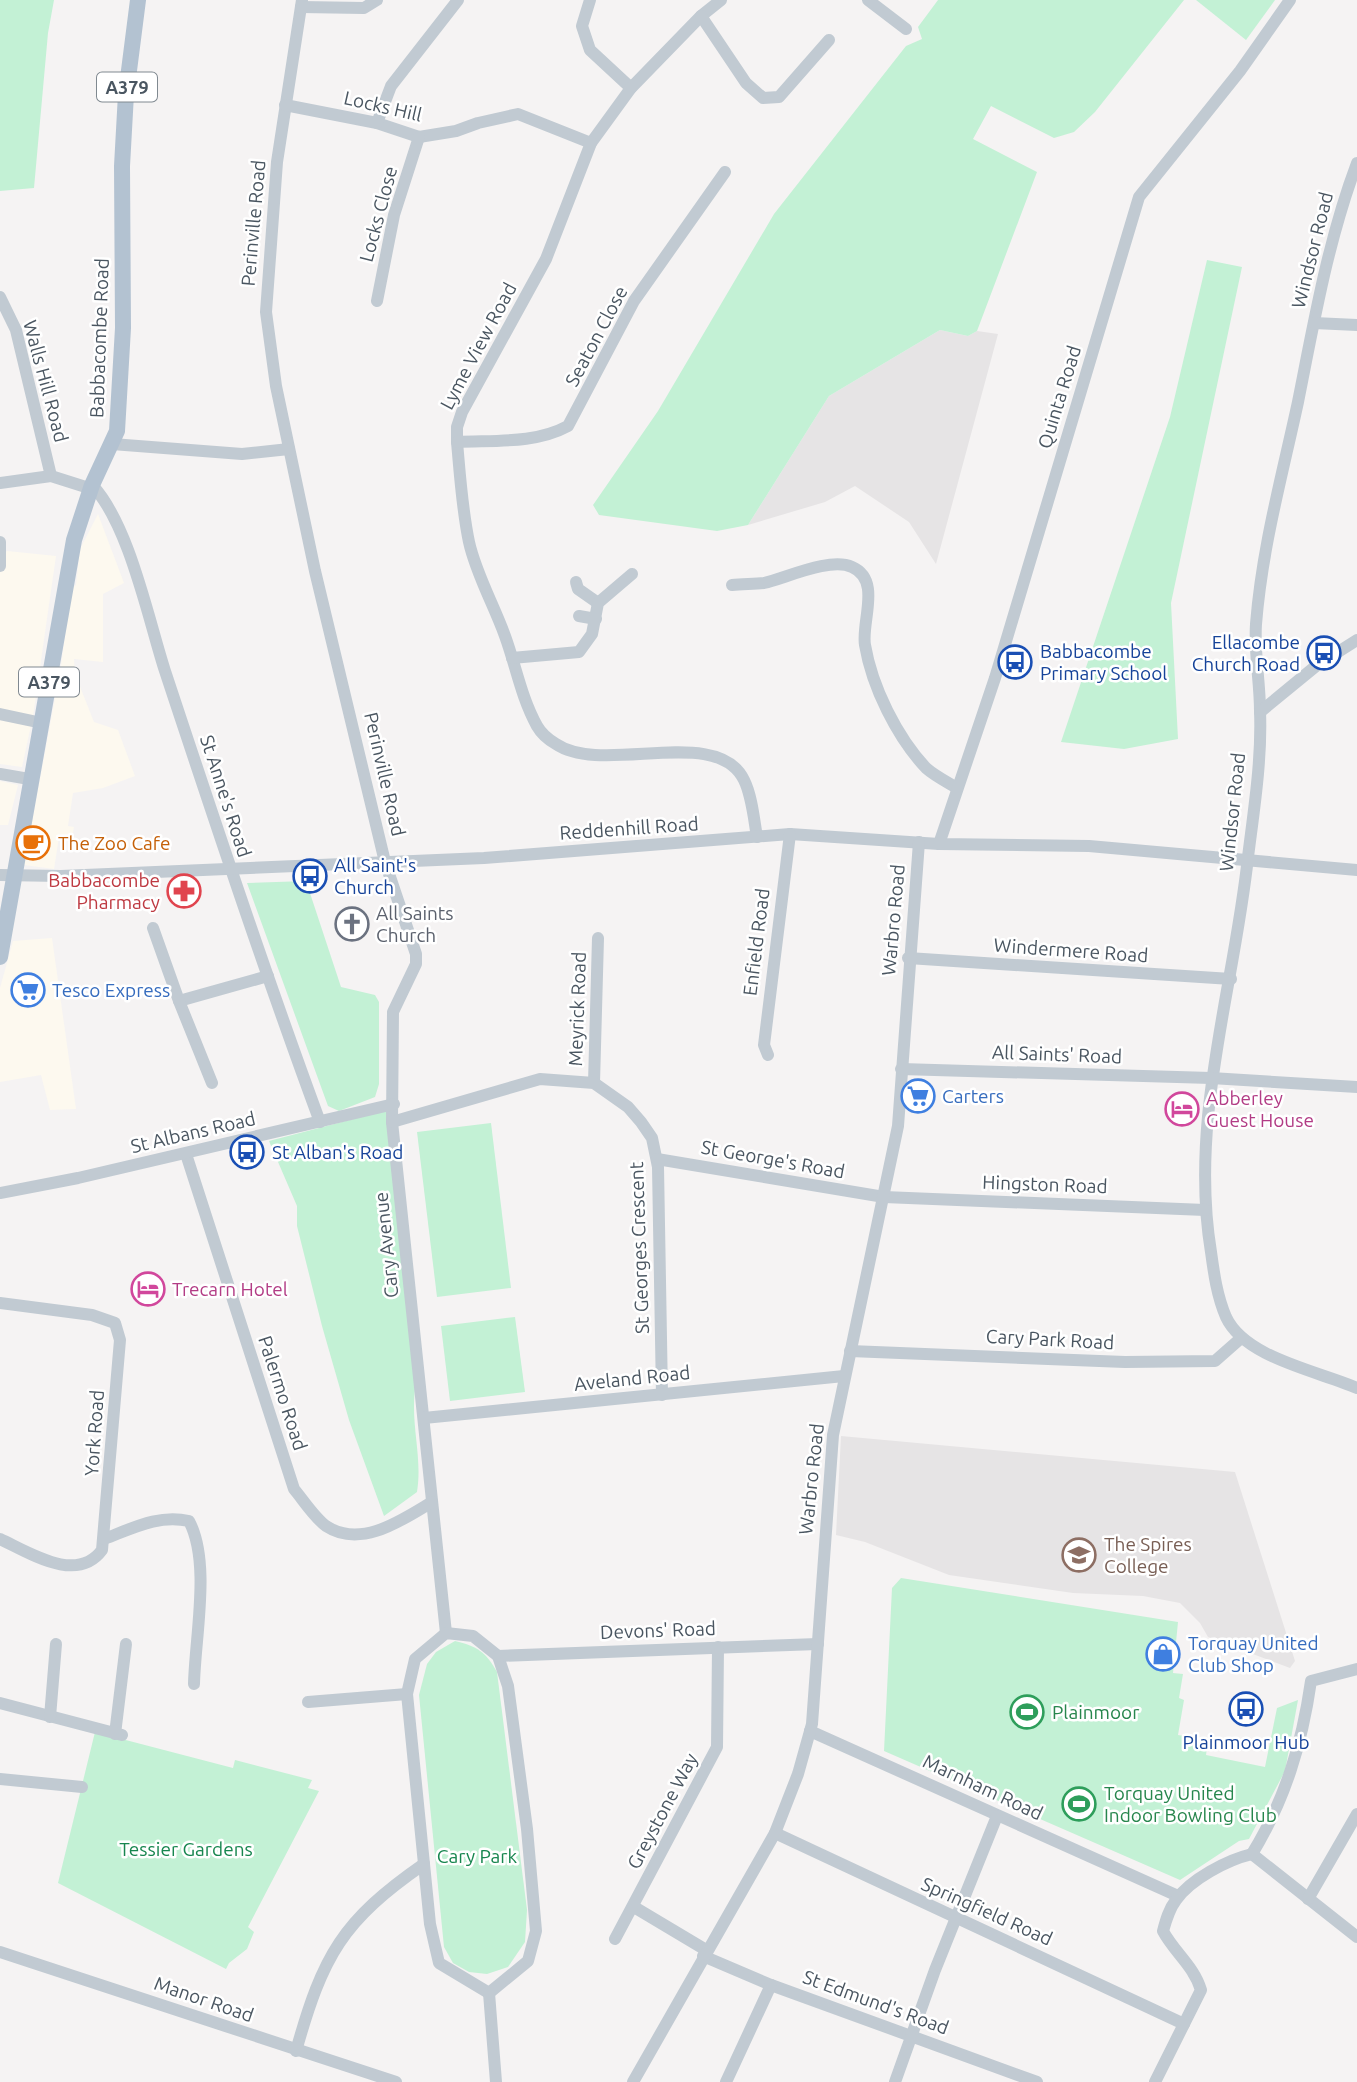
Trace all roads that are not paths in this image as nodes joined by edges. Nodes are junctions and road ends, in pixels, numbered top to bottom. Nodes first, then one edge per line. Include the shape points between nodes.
1 (138, 0) edge
2 (377, 0) edge
3 (457, 0) edge
4 (590, 0) edge
5 (721, 0) edge
6 (868, 0) edge
7 (1290, 0) edge
8 (301, 4) edge
9 (701, 16) junction
10 (906, 29) dead end
11 (829, 40) dead end
12 (631, 88) junction
13 (285, 105) junction
14 (377, 123) junction
15 (419, 137) junction
16 (591, 143) junction
17 (1357, 163) edge
18 (724, 172) dead end
19 (0, 297) edge
20 (377, 301) dead end
21 (1314, 323) junction
22 (1357, 325) edge
23 (457, 442) junction
24 (112, 444) junction
25 (289, 449) junction
26 (51, 476) junction
27 (0, 483) edge
28 (92, 487) junction
29 (0, 542) edge
30 (0, 566) edge
31 (632, 574) dead end
32 (576, 582) dead end
33 (732, 585) dead end
34 (598, 603) junction
35 (579, 617) dead end
36 (596, 619) junction
37 (1357, 639) edge
38 (512, 658) junction
39 (1261, 712) junction
40 (0, 714) edge
41 (42, 723) junction
42 (0, 774) edge
43 (29, 779) junction
44 (957, 788) junction
45 (790, 834) junction
46 (757, 837) junction
47 (919, 842) junction
48 (939, 844) junction
49 (385, 862) junction
50 (1248, 862) junction
51 (229, 869) junction
52 (1357, 870) edge
53 (7, 875) edge
54 (153, 928) dead end
55 (598, 937) dead end
56 (0, 957) edge
57 (908, 958) junction
58 (268, 976) junction
59 (1231, 979) junction
60 (179, 1001) junction
61 (768, 1055) dead end
62 (901, 1069) junction
63 (1211, 1078) junction
64 (212, 1083) dead end
65 (594, 1083) junction
66 (1357, 1087) edge
67 (394, 1104) junction
68 (320, 1122) junction
69 (393, 1122) junction
70 (186, 1154) junction
71 (657, 1158) junction
72 (0, 1193) edge
73 (884, 1197) junction
74 (1205, 1209) junction
75 (0, 1303) edge
76 (1240, 1339) junction
77 (850, 1351) junction
78 (844, 1376) junction
79 (1357, 1388) edge
80 (662, 1395) junction
81 (424, 1418) junction
82 (432, 1502) junction
83 (0, 1539) edge
84 (104, 1539) junction
85 (446, 1633) junction
86 (56, 1644) dead end
87 (126, 1644) dead end
88 (818, 1644) junction
89 (718, 1647) junction
90 (498, 1656) junction
91 (1357, 1669) edge
92 (194, 1684) dead end
93 (407, 1695) junction
94 (308, 1702) dead end
95 (0, 1703) edge
96 (50, 1717) junction
97 (810, 1731) junction
98 (0, 1779) edge
99 (82, 1787) dead end
100 (1357, 1814) edge
101 (997, 1816) junction
102 (775, 1833) junction
103 (1252, 1854) junction
104 (425, 1864) junction
105 (1178, 1896) junction
106 (1308, 1899) junction
107 (634, 1907) junction
108 (956, 1915) junction
109 (1357, 1937) edge
110 (615, 1940) dead end
111 (0, 1952) edge
112 (704, 1953) junction
113 (771, 1985) junction
114 (489, 1993) junction
115 (1184, 2024) junction
116 (911, 2035) junction
117 (296, 2050) junction
118 (396, 2082) edge
119 (496, 2082) edge
120 (633, 2082) edge
121 (726, 2082) edge
122 (895, 2082) edge
123 (1037, 2082) edge
124 (1155, 2082) edge

1 - 24 main road, Babbacombe Road / A379 via 126,94 122,328 117,431
2 - 8 street via 364,8
3 - 14 street via 391,86
4 - 12 street via 582,26 585,41
5 - 9 street, Lyme View Road
6 - 10 street
7 - 44 street, Quinta Road via 1139,198 995,678
8 - 13 street, Perinville Road
9 - 11 street via 746,83 763,98 779,97
9 - 12 street, Lyme View Road
12 - 16 street, Lyme View Road
13 - 14 street, Locks Hill
13 - 25 street, Perinville Road via 266,312
14 - 15 street, Locks Hill
15 - 16 street, Locks Hill via 518,114
15 - 20 street, Locks Close via 394,215
16 - 23 street, Lyme View Road via 546,259 461,412
17 - 21 street, Windsor Road via 1336,222
18 - 23 street, Seaton Close via 634,301 568,426 532,438
19 - 26 street, Walls Hill Road via 16,330
21 - 22 street
21 - 39 street, Windsor Road via 1266,541 1255,627
23 - 38 street, Lyme View Road via 470,545
24 - 25 street via 242,454
24 - 28 main road, Babbacombe Road / A379
25 - 49 street, Perinville Road
26 - 27 street
26 - 28 street
28 - 41 main road, Babbacombe Road / A379 via 74,540
28 - 51 street, St Anne's Road via 108,503 128,558
29 - 30 street
31 - 34 street
32 - 34 street via 578,589
33 - 44 street via 764,583 831,566 857,569 870,598 865,644 888,710 928,769
34 - 36 street
35 - 36 street
36 - 38 street via 579,652
37 - 39 street via 1309,671
38 - 46 street, Lyme View Road via 538,728 553,743 570,753 592,756 688,752 721,757 745,780
39 - 50 street, Windsor Road
40 - 41 street
41 - 43 main road, Babbacombe Road / A379
42 - 43 street
43 - 53 main road, Babbacombe Road / A379
44 - 48 street, Quinta Road
45 - 46 street, Reddenhill Road
45 - 47 street, Reddenhill Road
45 - 61 street, Enfield Road via 764,1045
46 - 49 street, Reddenhill Road
47 - 48 street, Reddenhill Road
47 - 57 street, Warbro Road
48 - 50 street, Reddenhill Road via 1089,846
49 - 51 street, Reddenhill Road
49 - 67 street, Cary Avenue via 416,964 393,1012
50 - 52 street, Reddenhill Road
50 - 59 street, Windsor Road
51 - 53 street, Reddenhill Road
51 - 58 street, St Anne's Road
53 - 56 main road, Babbacombe Road / A379
54 - 60 street
55 - 65 street, Meyrick Road
57 - 59 street, Windermere Road
57 - 62 street, Warbro Road
58 - 60 street
58 - 68 street, St Anne's Road
59 - 63 street, Windsor Road
60 - 64 street
62 - 63 street, All Saints' Road
62 - 73 street, Warbro Road via 898,1126
63 - 66 street, All Saints' Road
63 - 74 street, Windsor Road
65 - 69 street via 540,1079
65 - 71 street, St Georges Crescent via 641,1122 652,1138
67 - 68 street, St Albans Road
67 - 69 street, Cary Avenue
68 - 70 street, St Albans Road
69 - 81 street, Cary Avenue
70 - 72 street, St Albans Road
70 - 82 street, Palermo Road via 294,1489 329,1528 363,1534 390,1528
71 - 73 street, St George's Road
71 - 80 street, St Georges Crescent
73 - 74 street, Hingston Road
73 - 77 street, Warbro Road
74 - 76 street, Windsor Road via 1219,1297 1227,1321
75 - 84 street, York Road via 115,1322 120,1340
76 - 77 street, Cary Park Road via 1215,1361
76 - 79 street
77 - 78 street, Warbro Road
78 - 80 street, Aveland Road
78 - 88 street, Warbro Road via 833,1435
80 - 81 street, Aveland Road
81 - 82 street, Cary Avenue
82 - 85 street, Cary Avenue
83 - 84 street via 51,1563 79,1566 96,1559
84 - 92 street via 172,1517 189,1521 198,1536 200,1560
85 - 90 street via 473,1636
85 - 93 street via 415,1659
86 - 96 street
87 - 96 street via 119,1735
88 - 89 street, Devons' Road
88 - 97 street, Warbro Road
89 - 90 street, Devons' Road
89 - 107 street, Greystone Way via 718,1747
90 - 114 street via 508,1686 536,1931 528,1961
91 - 103 street via 1311,1681 1294,1765
93 - 94 street
93 - 104 street
95 - 96 street
97 - 101 street, Marnham Road
97 - 102 street, Warbro Road
98 - 99 street
100 - 106 street
101 - 105 street, Marnham Road
101 - 108 street
102 - 108 street, Springfield Road
102 - 112 street, Warbro Road
103 - 105 street via 1209,1873
103 - 106 street
104 - 114 street via 439,1963
104 - 117 street via 373,1901 340,1939 325,1964
105 - 115 street via 1163,1931 1201,1990
106 - 109 street
107 - 110 street, Greystone Way
107 - 112 street
108 - 115 street, Springfield Road
108 - 116 street
111 - 117 street, Manor Road
112 - 113 street, St Edmund's Road
112 - 120 street, Warbro Road
113 - 116 street, St Edmund's Road
113 - 121 street
114 - 119 street
115 - 124 street
116 - 122 street
116 - 123 street, St Edmund's Road
117 - 118 street, Manor Road

